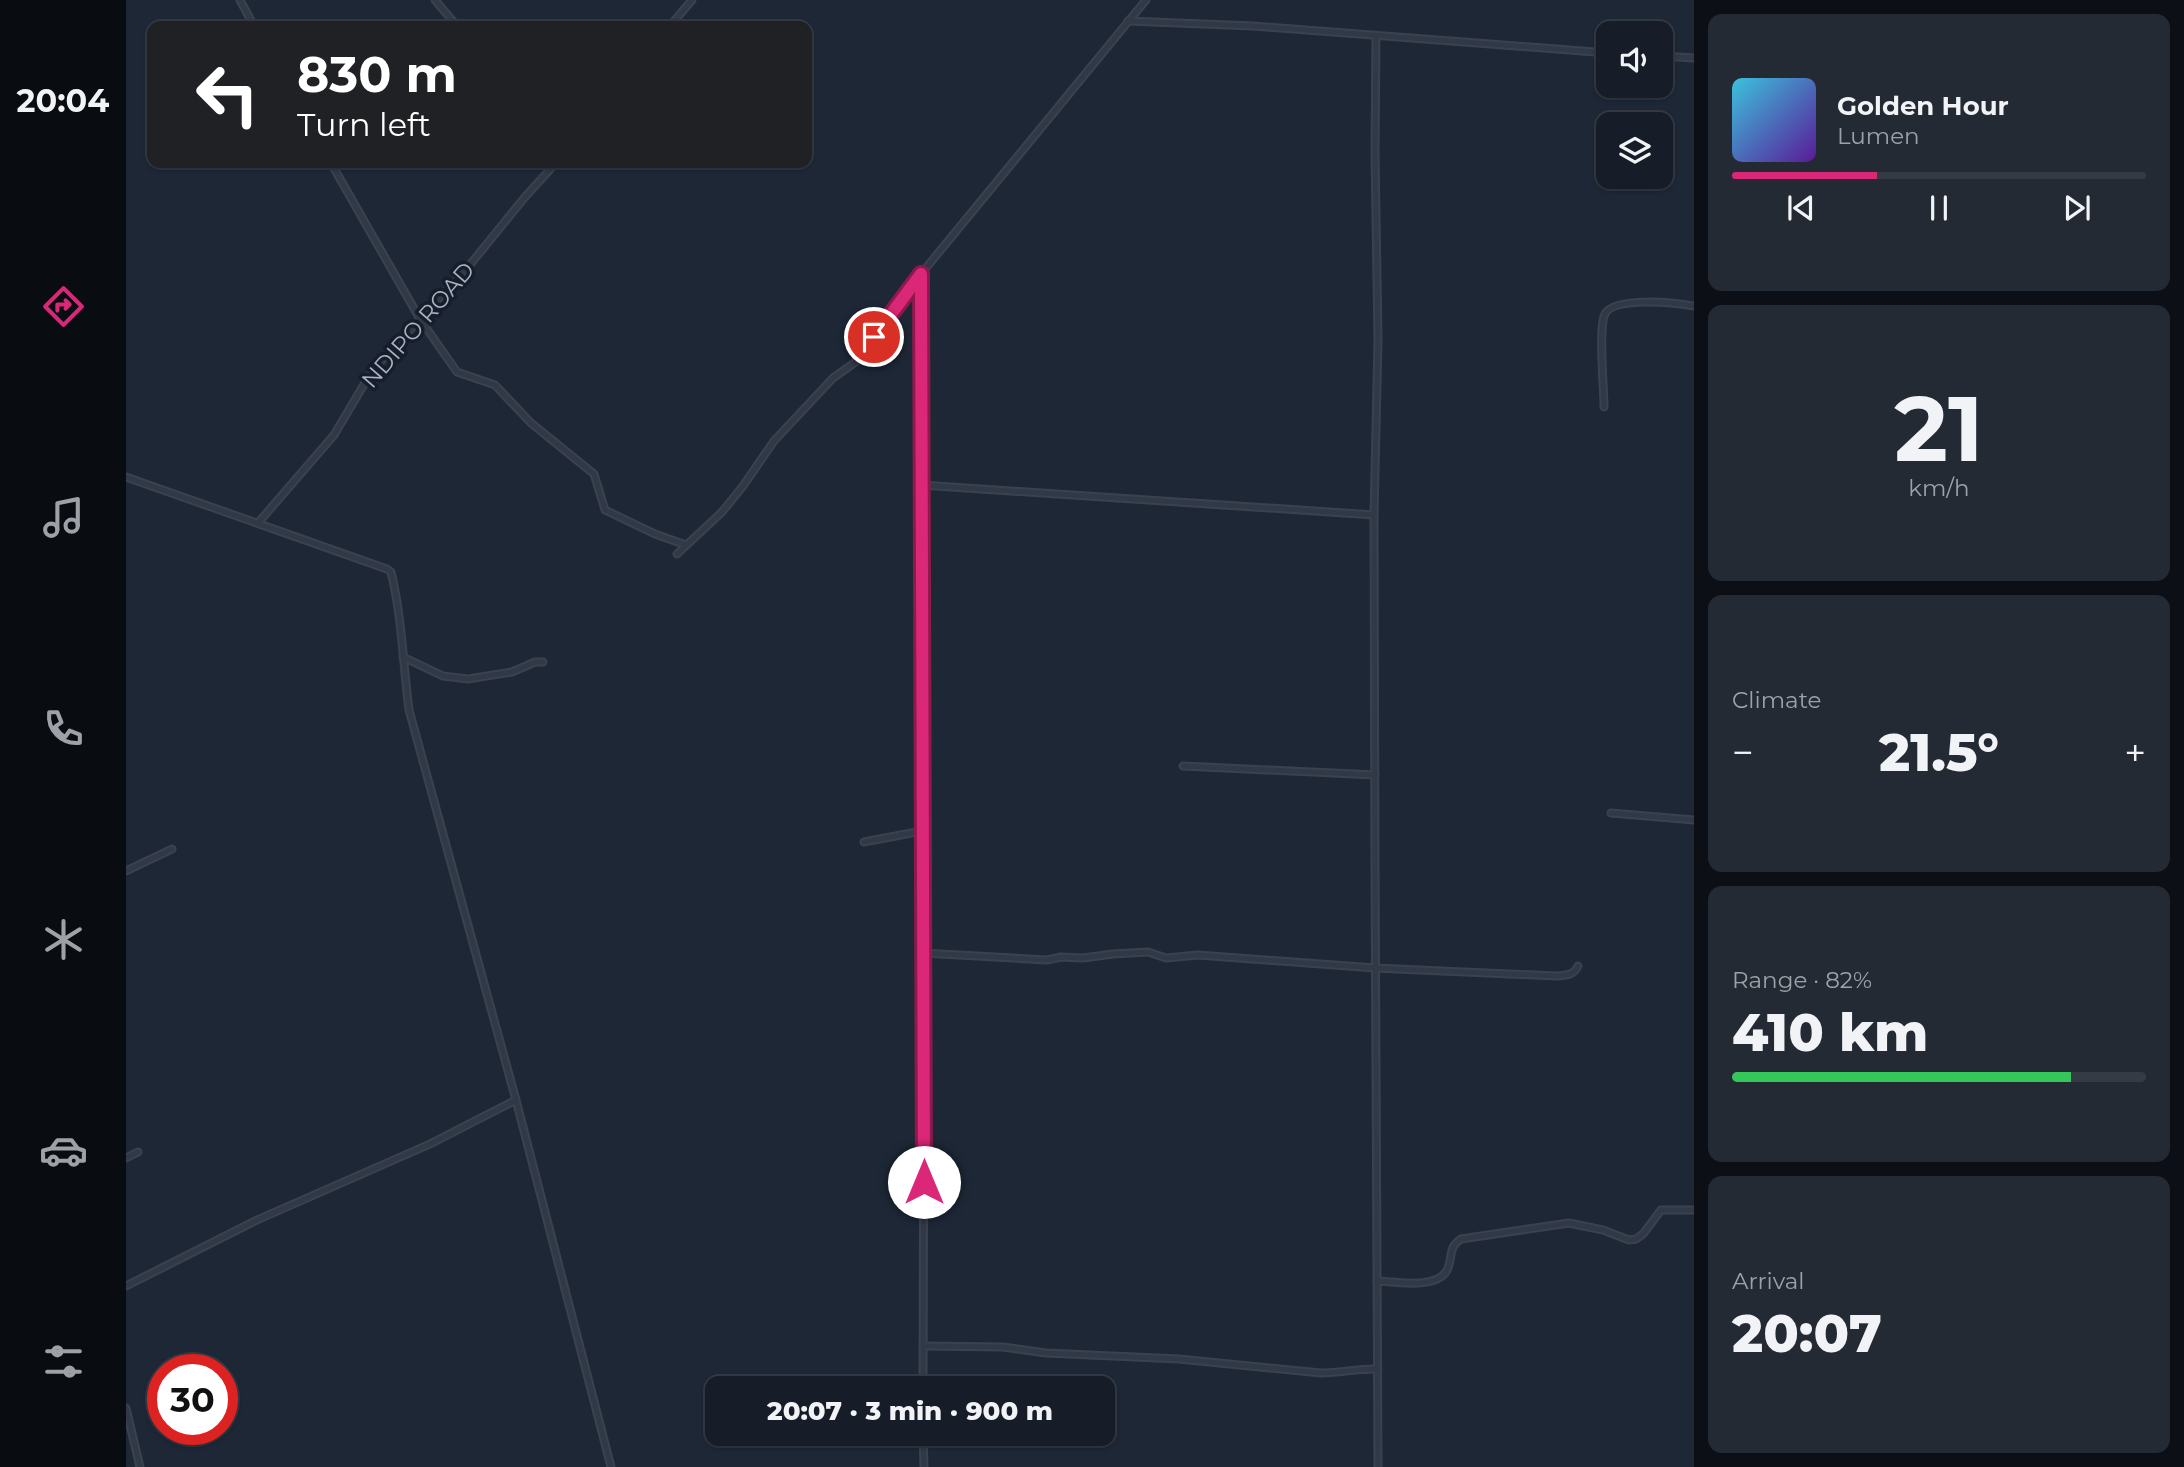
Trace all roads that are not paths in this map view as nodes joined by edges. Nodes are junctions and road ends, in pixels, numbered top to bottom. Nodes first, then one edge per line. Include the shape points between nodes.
1 (240, 0) edge
2 (435, 0) edge
3 (692, 0) edge
4 (1146, 0) edge
5 (251, 21) edge
6 (453, 21) edge
7 (674, 21) edge
8 (1128, 21) junction
9 (1376, 36) junction
10 (1596, 52) edge
11 (1673, 57) edge
12 (1694, 58) edge
13 (334, 168) edge
14 (551, 168) edge
15 (921, 274) junction
16 (1694, 306) edge
17 (420, 319) junction
18 (1604, 407) dead end
19 (126, 477) edge
20 (921, 485) junction
21 (1374, 515) junction
22 (258, 523) junction
23 (686, 545) junction
24 (677, 554) dead end
25 (403, 657) junction
26 (543, 662) dead end
27 (1183, 766) dead end
28 (1375, 775) junction
29 (1611, 813) dead end
30 (1694, 820) edge
31 (922, 831) junction
32 (864, 842) dead end
33 (172, 849) dead end
34 (126, 871) edge
35 (923, 953) junction
36 (1578, 965) dead end
37 (1375, 968) junction
38 (516, 1100) junction
39 (138, 1152) dead end
40 (126, 1158) edge
41 (1694, 1210) edge
42 (1377, 1281) junction
43 (126, 1286) edge
44 (923, 1346) junction
45 (1378, 1369) junction
46 (923, 1376) edge
47 (126, 1408) edge
48 (923, 1446) edge
49 (140, 1467) edge
50 (611, 1467) edge
51 (924, 1467) edge
52 (1378, 1467) edge

1 - 5 street
2 - 6 street
3 - 7 street
4 - 8 street
8 - 9 street
8 - 15 street
9 - 10 street
9 - 21 street
11 - 12 street
13 - 17 street
14 - 17 street, NDIPO ROAD
15 - 20 street
15 - 23 street via 864,356 833,378 774,441 722,512
16 - 18 street via 1624,302 1609,308 1602,330
17 - 22 street, NDIPO ROAD via 366,381 334,435
17 - 23 street via 457,372 495,385 531,423 594,474 605,510
19 - 22 street
20 - 21 street
20 - 31 street
21 - 28 street
22 - 25 street via 389,570
23 - 24 street
25 - 26 street via 436,673 468,679
25 - 38 street via 409,710
27 - 28 street
28 - 37 street
29 - 30 street
31 - 32 street
31 - 35 street
33 - 34 street
35 - 37 street via 1046,960 1149,953 1166,958 1198,955
35 - 44 street
36 - 37 street via 1570,974 1558,976
37 - 42 street
38 - 43 street
38 - 50 street
39 - 40 street
41 - 42 street via 1661,1210 1643,1234 1629,1240 1569,1223 1461,1239 1452,1246 1448,1269 1437,1280
42 - 45 street
44 - 45 street via 1003,1347 1321,1373
44 - 46 street
45 - 52 street
47 - 49 street
48 - 51 street

